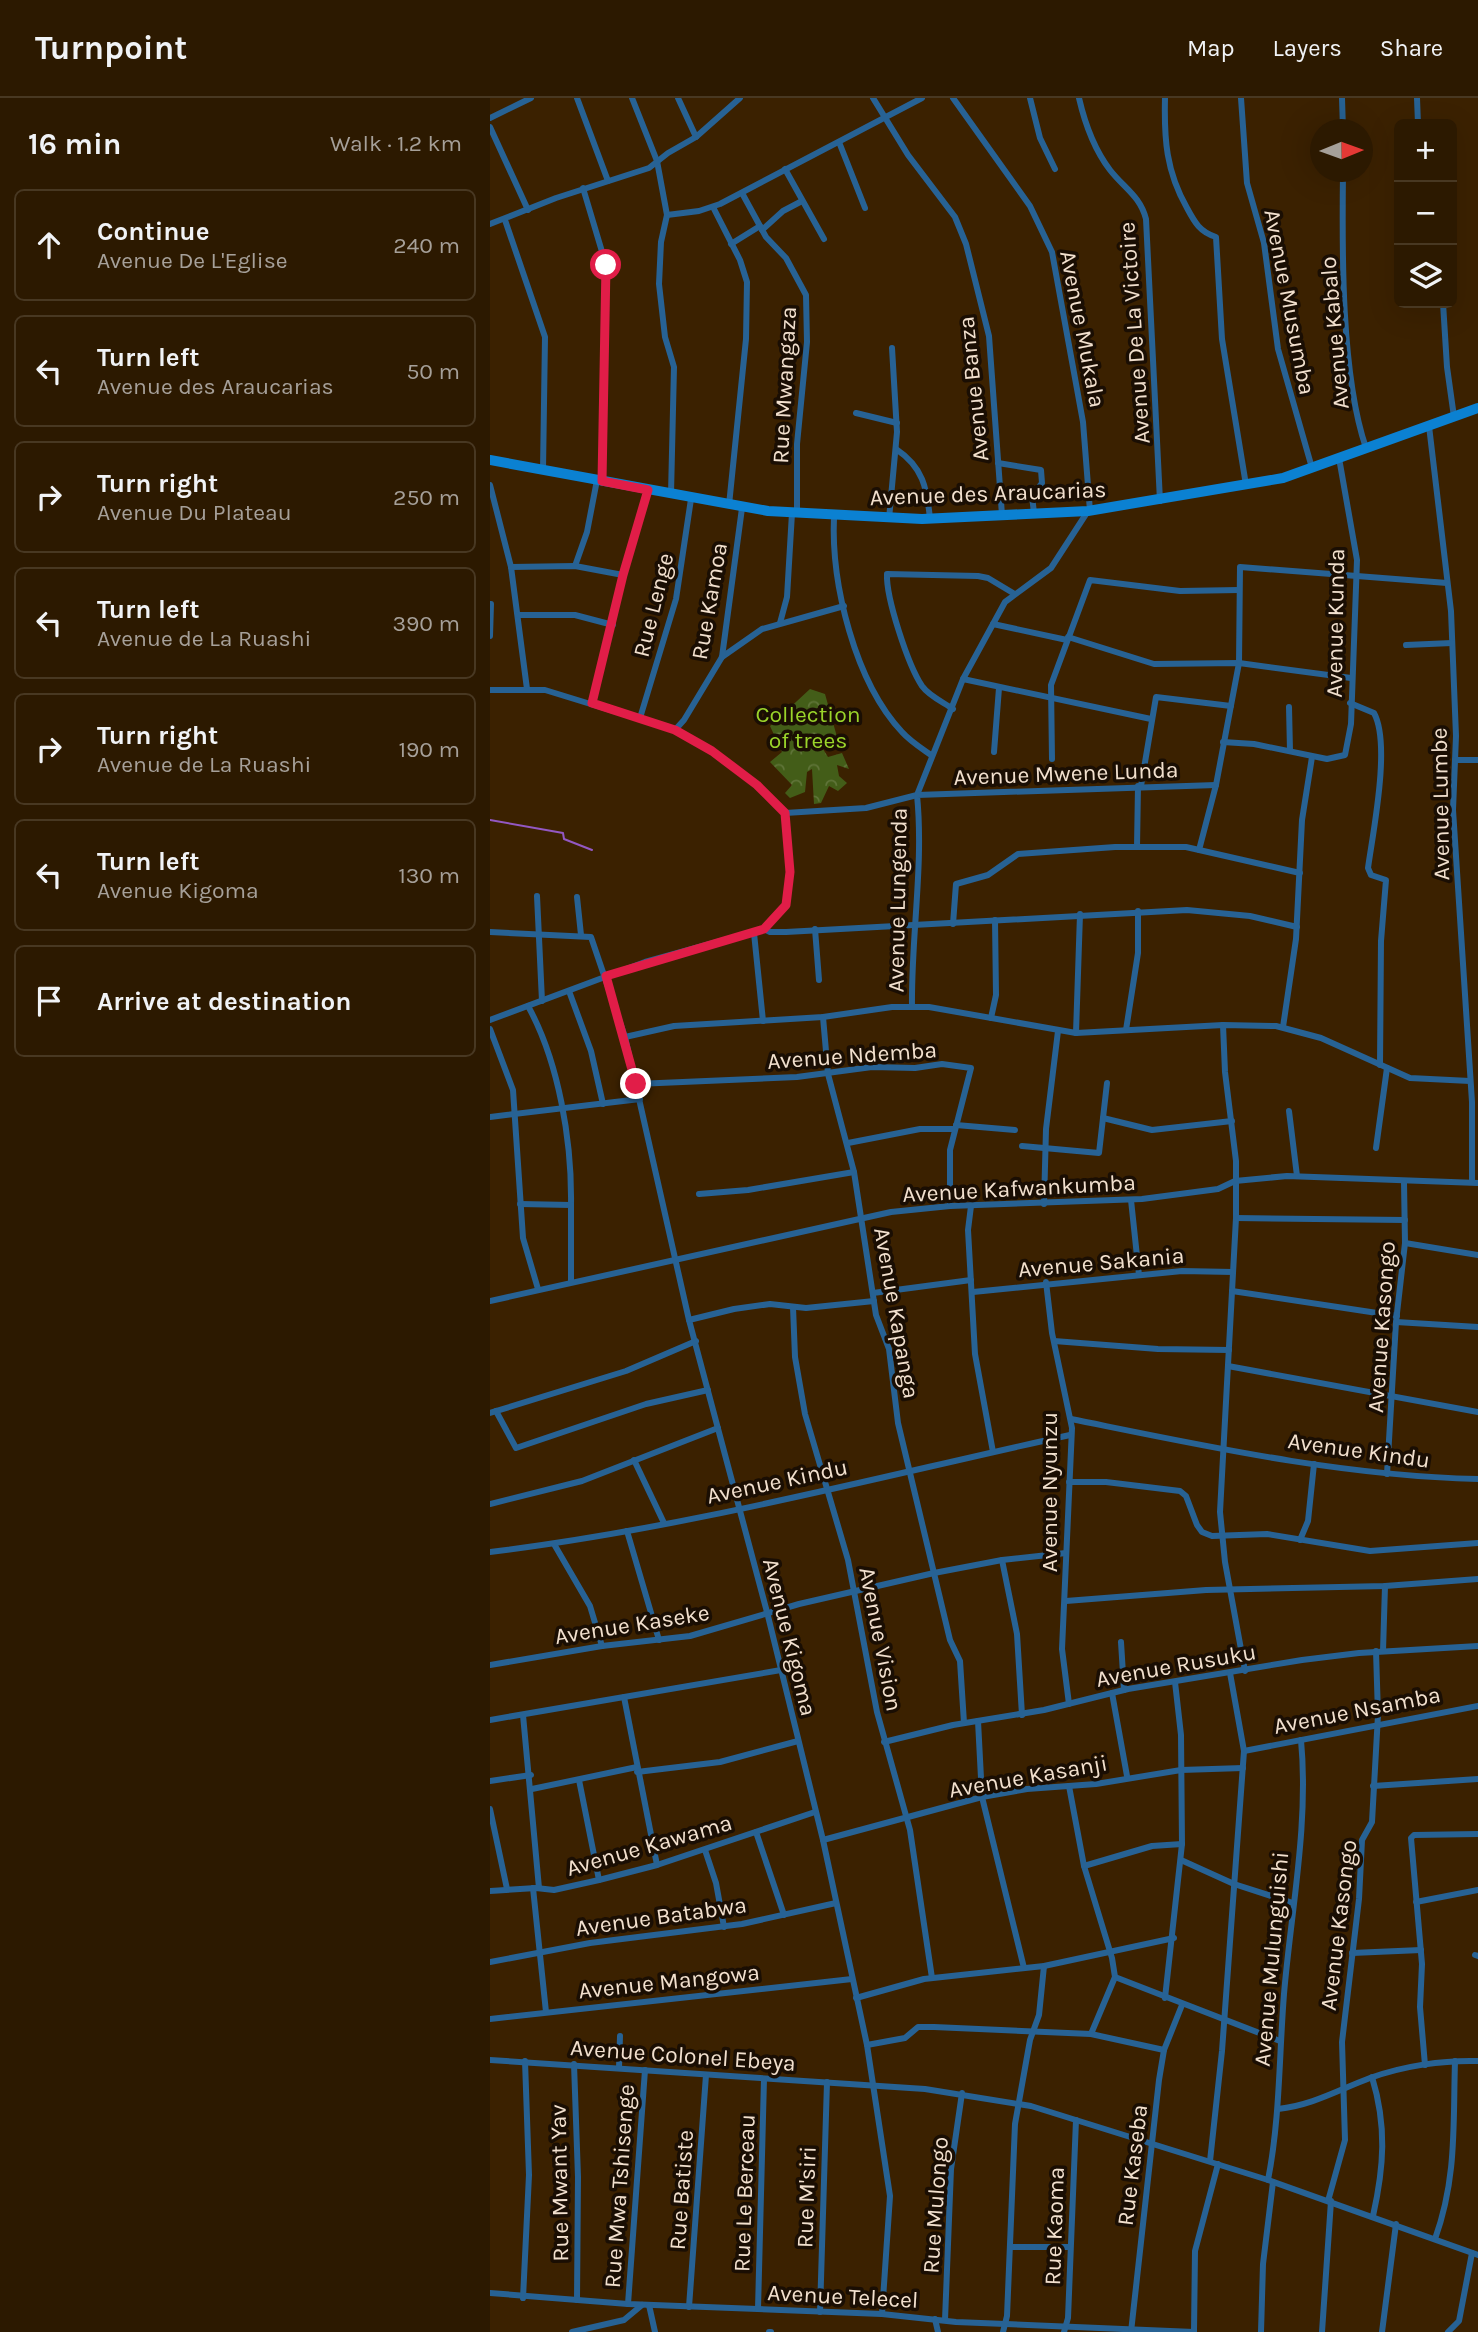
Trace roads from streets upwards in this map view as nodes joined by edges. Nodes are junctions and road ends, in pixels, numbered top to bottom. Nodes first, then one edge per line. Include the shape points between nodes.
1 (531, 98) edge
2 (577, 98) edge
3 (632, 98) edge
4 (678, 98) edge
5 (740, 98) edge
6 (873, 98) edge
7 (922, 98) edge
8 (954, 98) edge
9 (1030, 98) edge
10 (1079, 98) edge
11 (1165, 98) edge
12 (1241, 98) edge
13 (1342, 98) edge
14 (1417, 98) edge
15 (490, 118) edge
16 (885, 119) junction
17 (1343, 119) edge
18 (1418, 119) edge
19 (490, 127) edge
20 (696, 137) junction
21 (839, 142) junction
22 (657, 161) junction
23 (785, 169) junction
24 (1055, 169) dead end
25 (608, 181) junction
26 (1343, 182) edge
27 (583, 188) junction
28 (742, 193) junction
29 (802, 201) junction
30 (713, 207) junction
31 (865, 208) dead end
32 (528, 210) junction
33 (667, 215) junction
34 (505, 219) junction
35 (490, 225) edge
36 (761, 228) junction
37 (824, 239) dead end
38 (732, 244) junction
39 (1443, 308) edge
40 (892, 348) dead end
41 (1478, 408) edge
42 (856, 413) dead end
43 (1454, 416) junction
44 (897, 423) junction
45 (1429, 426) junction
46 (1366, 448) junction
47 (896, 449) junction
48 (1339, 458) junction
49 (490, 460) edge
50 (998, 463) junction
51 (1312, 468) junction
52 (543, 470) junction
53 (600, 480) junction
54 (490, 485) edge
55 (1246, 485) junction
56 (648, 490) junction
57 (671, 495) junction
58 (691, 499) junction
59 (1160, 501) junction
60 (729, 506) junction
61 (742, 508) junction
62 (1089, 511) junction
63 (794, 513) junction
64 (1034, 513) junction
65 (1002, 515) junction
66 (834, 517) junction
67 (889, 519) junction
68 (930, 519) junction
69 (575, 566) junction
70 (511, 567) junction
71 (623, 575) junction
72 (1357, 577) junction
73 (1447, 583) junction
74 (1239, 590) junction
75 (1013, 593) junction
76 (491, 604) edge
77 (844, 606) junction
78 (518, 615) junction
79 (780, 623) junction
80 (993, 624) junction
81 (612, 625) junction
82 (490, 636) edge
83 (1068, 638) junction
84 (1452, 643) junction
85 (1406, 645) dead end
86 (722, 657) junction
87 (1239, 663) junction
88 (1351, 678) junction
89 (963, 679) junction
90 (999, 688) junction
91 (527, 689) junction
92 (490, 690) edge
93 (1049, 698) junction
94 (592, 703) junction
95 (1350, 703) junction
96 (1231, 706) junction
97 (1289, 707) dead end
98 (953, 709) junction
99 (640, 718) junction
100 (1151, 719) junction
101 (675, 730) junction
102 (1223, 742) junction
103 (1290, 751) junction
104 (994, 752) dead end
105 (931, 755) junction
106 (1312, 757) junction
107 (1052, 759) dead end
108 (1455, 760) junction
109 (1478, 760) edge
110 (1216, 785) junction
111 (1139, 786) junction
112 (917, 795) junction
113 (785, 813) junction
114 (1137, 847) junction
115 (1199, 850) junction
116 (1300, 873) junction
117 (537, 896) dead end
118 (577, 897) dead end
119 (1138, 911) junction
120 (1080, 914) junction
121 (995, 920) junction
122 (953, 924) junction
123 (913, 926) junction
124 (1297, 927) junction
125 (764, 929) junction
126 (815, 929) junction
127 (490, 932) edge
128 (537, 933) junction
129 (754, 933) junction
130 (581, 935) junction
131 (606, 976) junction
132 (819, 980) dead end
133 (569, 991) junction
134 (542, 1001) junction
135 (528, 1006) junction
136 (912, 1007) junction
137 (822, 1017) junction
138 (990, 1018) junction
139 (1468, 1019) junction
140 (1478, 1019) edge
141 (490, 1020) edge
142 (763, 1021) junction
143 (1223, 1025) junction
144 (1283, 1027) junction
145 (490, 1030) edge
146 (1126, 1030) junction
147 (1058, 1031) junction
148 (1076, 1033) junction
149 (625, 1037) junction
150 (1384, 1067) junction
151 (828, 1074) junction
152 (1470, 1081) junction
153 (1107, 1083) dead end
154 (636, 1084) junction
155 (639, 1099) junction
156 (603, 1104) junction
157 (561, 1109) junction
158 (1289, 1111) dead end
159 (515, 1114) junction
160 (490, 1116) edge
161 (1103, 1118) junction
162 (1231, 1121) junction
163 (956, 1127) junction
164 (1015, 1130) dead end
165 (848, 1143) junction
166 (1022, 1146) dead end
167 (1044, 1147) junction
168 (1376, 1148) dead end
169 (854, 1172) junction
170 (1297, 1176) junction
171 (1235, 1181) junction
172 (1404, 1182) junction
173 (1475, 1182) edge
174 (699, 1194) dead end
175 (1131, 1200) junction
176 (520, 1204) junction
177 (1044, 1204) junction
178 (571, 1205) junction
179 (950, 1206) junction
180 (971, 1206) junction
181 (863, 1218) junction
182 (1236, 1218) junction
183 (1405, 1220) junction
184 (1405, 1243) junction
185 (1478, 1255) edge
186 (674, 1258) junction
187 (1233, 1272) junction
188 (1139, 1275) junction
189 (971, 1280) junction
190 (572, 1281) junction
191 (1046, 1282) junction
192 (538, 1289) junction
193 (1232, 1291) junction
194 (973, 1292) junction
195 (873, 1293) junction
196 (490, 1301) edge
197 (874, 1301) junction
198 (793, 1307) junction
199 (1396, 1319) junction
200 (689, 1320) junction
201 (1478, 1327) edge
202 (696, 1341) junction
203 (1054, 1341) junction
204 (1229, 1350) junction
205 (1228, 1366) junction
206 (708, 1390) junction
207 (1393, 1396) junction
208 (493, 1412) edge
209 (1478, 1412) edge
210 (1071, 1419) junction
211 (718, 1427) junction
212 (1070, 1435) junction
213 (1223, 1448) junction
214 (993, 1452) junction
215 (634, 1460) junction
216 (1314, 1464) junction
217 (910, 1469) junction
218 (1387, 1474) junction
219 (1478, 1479) edge
220 (1069, 1482) junction
221 (828, 1489) junction
222 (490, 1504) edge
223 (739, 1509) junction
224 (664, 1523) junction
225 (628, 1531) junction
226 (1221, 1534) junction
227 (1300, 1540) junction
228 (1478, 1543) edge
229 (554, 1544) junction
230 (490, 1552) edge
231 (1066, 1553) junction
232 (1002, 1560) junction
233 (934, 1573) junction
234 (1478, 1579) edge
235 (1385, 1586) junction
236 (1230, 1590) junction
237 (855, 1592) junction
238 (1066, 1601) junction
239 (768, 1612) junction
240 (659, 1640) junction
241 (1121, 1642) dead end
242 (602, 1646) junction
243 (1478, 1646) edge
244 (1380, 1651) junction
245 (490, 1665) edge
246 (781, 1670) junction
247 (1245, 1671) junction
248 (1230, 1673) junction
249 (1175, 1682) junction
250 (1125, 1690) junction
251 (1112, 1693) junction
252 (624, 1697) junction
253 (1069, 1704) junction
254 (1478, 1706) edge
255 (1022, 1714) junction
256 (523, 1715) junction
257 (490, 1720) edge
258 (978, 1721) junction
259 (964, 1723) junction
260 (1378, 1723) junction
261 (1301, 1740) junction
262 (798, 1741) junction
263 (884, 1742) junction
264 (1244, 1751) junction
265 (1243, 1768) junction
266 (637, 1770) junction
267 (1181, 1770) junction
268 (531, 1774) junction
269 (1127, 1776) junction
270 (1478, 1779) edge
271 (579, 1780) junction
272 (490, 1781) edge
273 (1069, 1786) junction
274 (1373, 1786) junction
275 (532, 1789) junction
276 (982, 1797) junction
277 (490, 1809) edge
278 (815, 1812) junction
279 (907, 1817) junction
280 (756, 1832) junction
281 (1478, 1834) edge
282 (822, 1840) junction
283 (1182, 1844) junction
284 (705, 1850) junction
285 (1181, 1860) junction
286 (657, 1865) junction
287 (1084, 1866) junction
288 (599, 1880) junction
289 (1234, 1884) junction
290 (536, 1888) junction
291 (507, 1889) junction
292 (1478, 1890) edge
293 (490, 1891) edge
294 (1416, 1902) junction
295 (836, 1903) junction
296 (1293, 1903) junction
297 (784, 1915) junction
298 (724, 1927) junction
299 (1174, 1938) junction
300 (1420, 1950) junction
301 (1111, 1952) junction
302 (1352, 1953) junction
303 (538, 1954) junction
304 (490, 1962) edge
305 (1044, 1966) junction
306 (1024, 1968) junction
307 (1115, 1977) junction
308 (932, 1978) junction
309 (852, 1979) junction
310 (856, 1998) junction
311 (1166, 1998) junction
312 (1182, 2005) junction
313 (546, 2012) junction
314 (490, 2020) edge
315 (1223, 2020) junction
316 (1035, 2032) junction
317 (1091, 2034) junction
318 (620, 2036) dead end
319 (1280, 2041) junction
320 (867, 2045) junction
321 (1164, 2050) junction
322 (490, 2060) edge
323 (525, 2061) junction
324 (1455, 2061) junction
325 (1478, 2061) edge
326 (573, 2064) junction
327 (1425, 2065) junction
328 (619, 2068) junction
329 (645, 2070) junction
330 (706, 2075) junction
331 (1371, 2077) junction
332 (764, 2079) junction
333 (827, 2082) junction
334 (874, 2086) junction
335 (1342, 2089) junction
336 (962, 2093) junction
337 (1020, 2104) junction
338 (1278, 2109) junction
339 (1076, 2120) junction
340 (1151, 2144) junction
341 (1210, 2161) junction
342 (1218, 2164) junction
343 (1271, 2181) junction
344 (1330, 2201) junction
345 (1373, 2216) junction
346 (1396, 2224) junction
347 (1435, 2239) junction
348 (1010, 2247) junction
349 (1070, 2247) junction
350 (1475, 2254) edge
351 (490, 2293) edge
352 (523, 2298) junction
353 (577, 2300) junction
354 (628, 2304) junction
355 (646, 2305) junction
356 (689, 2307) junction
357 (758, 2309) junction
358 (820, 2312) junction
359 (882, 2314) junction
360 (935, 2319) junction
361 (945, 2320) junction
362 (1006, 2323) junction
363 (1065, 2329) edge
364 (1131, 2331) edge
365 (572, 2332) edge
366 (655, 2332) edge
367 (938, 2332) edge
368 (1003, 2332) edge
369 (1194, 2332) edge
370 (1261, 2332) edge
371 (1322, 2332) edge
372 (1382, 2332) edge
373 (1448, 2332) edge

1 - 15 street
2 - 25 street
3 - 22 street
4 - 20 street
5 - 20 street
6 - 16 street, Avenue Banza
7 - 16 street
8 - 62 street, Avenue Mukala via 1030,206 1052,252 1083,422
9 - 24 street via 1040,138
10 - 59 street, Avenue De La Victoire via 1099,153 1138,198 1146,219
11 - 55 street via 1164,138 1171,176 1201,231 1216,237 1221,330
12 - 51 street, Avenue Musumba via 1247,183 1265,243 1278,349
13 - 17 street
14 - 18 street
16 - 21 street
16 - 50 street, Avenue Banza via 955,216 963,235 987,323
19 - 32 street
20 - 22 street
21 - 23 street
21 - 31 street
22 - 25 street
22 - 33 street
23 - 28 street
23 - 29 street
25 - 27 street
26 - 46 street, Avenue Kabalo via 1347,321
27 - 32 street
27 - 53 street via 606,265
28 - 30 street
28 - 36 street, Rue Mwangaza
29 - 36 street
29 - 37 street
30 - 33 street
30 - 38 street
32 - 34 street
33 - 57 street via 659,284 665,337 674,367
34 - 35 street
34 - 52 street via 545,337
36 - 38 street
36 - 63 street, Rue Mwangaza via 786,258 806,295
38 - 60 street via 745,272 747,291
39 - 43 street
40 - 44 street
41 - 43 street, Avenue des Araucarias
42 - 44 street
43 - 45 street, Avenue des Araucarias
44 - 47 street
45 - 46 street, Avenue des Araucarias
45 - 73 street, Avenue Lumbe
46 - 48 street, Avenue des Araucarias
47 - 67 street
47 - 68 street via 916,465 925,482
48 - 51 street, Avenue des Araucarias
48 - 72 street, Avenue Kunda
49 - 52 street, Avenue des Araucarias
50 - 64 street via 1041,470 1042,483 1032,496
50 - 65 street, Avenue Banza
51 - 55 street, Avenue des Araucarias
52 - 53 street, Avenue des Araucarias
53 - 56 street, Avenue des Araucarias
53 - 69 street
54 - 70 street
55 - 59 street, Avenue des Araucarias
56 - 57 street, Avenue des Araucarias
56 - 71 street
57 - 58 street, Avenue des Araucarias
58 - 60 street, Avenue des Araucarias
58 - 99 street, Rue Lenge via 676,599
59 - 62 street, Avenue des Araucarias
60 - 61 street, Avenue des Araucarias
61 - 63 street, Avenue des Araucarias
61 - 86 street, Rue Kamoa
62 - 64 street, Avenue des Araucarias
62 - 75 street via 1051,568
63 - 66 street, Avenue des Araucarias
63 - 79 street, Rue Mwangaza via 787,597
64 - 65 street, Avenue des Araucarias
65 - 68 street, Avenue des Araucarias
66 - 67 street, Avenue des Araucarias
66 - 77 street via 835,575
67 - 68 street, Avenue des Araucarias
69 - 70 street
69 - 71 street
70 - 78 street
71 - 81 street
72 - 73 street
72 - 74 street via 1244,565 1239,570
72 - 88 street, Avenue Kunda
73 - 84 street, Avenue Lumbe
74 - 83 street via 1180,591 1091,579
74 - 87 street
75 - 80 street
75 - 98 street via 978,576 887,574 912,666 927,691
76 - 82 street
77 - 79 street
77 - 105 street via 862,664 880,701 902,733
78 - 81 street via 575,615
78 - 91 street
79 - 86 street
80 - 83 street
80 - 89 street
81 - 94 street
83 - 87 street via 1154,664
83 - 93 street
84 - 85 street
84 - 108 street, Avenue Lumbe
86 - 101 street, Rue Kamoa
87 - 88 street
87 - 96 street
88 - 95 street, Avenue Kunda
89 - 90 street
89 - 98 street
90 - 93 street
90 - 104 street
91 - 92 street
91 - 94 street
93 - 100 street
93 - 107 street
94 - 99 street
95 - 106 street, Avenue Kunda via 1345,755 1338,759
95 - 150 street via 1374,713 1380,755 1380,792 1368,868 1371,875 1386,880 1381,941
96 - 100 street via 1157,696
96 - 102 street
97 - 103 street
98 - 105 street
99 - 101 street
100 - 111 street
101 - 113 street via 757,785
102 - 103 street
102 - 110 street
103 - 106 street
105 - 112 street
106 - 116 street
108 - 109 street
108 - 139 street, Avenue Lumbe via 1453,810
110 - 111 street, Avenue Mwene Lunda
110 - 115 street
111 - 112 street, Avenue Mwene Lunda
111 - 114 street
112 - 113 street, Avenue Mwene Lunda via 866,808
112 - 123 street, Avenue Lungenda
113 - 125 street via 788,900
114 - 115 street
114 - 122 street via 1015,855 988,875 957,884
115 - 116 street
116 - 124 street
117 - 128 street
118 - 130 street
119 - 120 street
119 - 124 street via 1211,912
119 - 146 street via 1138,953
120 - 121 street
120 - 148 street
121 - 122 street
121 - 138 street via 996,995
122 - 123 street
123 - 126 street
123 - 136 street, Avenue Lungenda
124 - 144 street
125 - 126 street via 774,933
125 - 129 street
126 - 132 street
127 - 128 street
128 - 130 street
128 - 134 street
129 - 131 street
129 - 142 street
130 - 131 street, Avenue Kigoma via 592,939
131 - 133 street
131 - 149 street, Avenue Kigoma
133 - 134 street
133 - 156 street
134 - 135 street
135 - 141 street
135 - 157 street via 550,1053
136 - 137 street
136 - 138 street
137 - 142 street
137 - 151 street, Avenue Kapanga
138 - 147 street
139 - 140 street
139 - 152 street, Avenue Lumbe
142 - 149 street via 674,1026
143 - 144 street
143 - 146 street
143 - 162 street
144 - 150 street via 1321,1038
145 - 159 street via 510,1077
146 - 148 street
147 - 148 street
147 - 167 street
149 - 154 street, Avenue Kigoma
150 - 152 street via 1423,1080
150 - 168 street
151 - 154 street, Avenue Ndemba
151 - 163 street, Avenue Ndemba via 881,1066 971,1068
151 - 165 street, Avenue Kapanga
152 - 173 street, Avenue Lumbe
153 - 161 street
154 - 155 street, Avenue Kigoma
155 - 156 street
155 - 186 street, Avenue Kigoma
156 - 157 street
157 - 159 street
157 - 178 street via 569,1146
158 - 170 street
159 - 160 street
159 - 176 street
161 - 162 street via 1152,1130
161 - 167 street via 1099,1153
162 - 171 street
163 - 164 street
163 - 165 street
163 - 179 street, Avenue Ndemba via 950,1150
165 - 169 street, Avenue Kapanga
166 - 167 street
167 - 177 street
169 - 174 street
169 - 181 street, Avenue Kapanga
170 - 171 street, Avenue Kafwankumba
170 - 172 street, Avenue Kafwankumba
171 - 175 street, Avenue Kafwankumba via 1218,1189
171 - 182 street
172 - 173 street, Avenue Kafwankumba
172 - 183 street, Avenue Kasongo
175 - 177 street, Avenue Kafwankumba
175 - 188 street
176 - 178 street
176 - 192 street via 523,1238
177 - 180 street, Avenue Kafwankumba
178 - 190 street
179 - 180 street, Avenue Kafwankumba
179 - 181 street, Avenue Kafwankumba
180 - 189 street
181 - 186 street, Avenue Kafwankumba
181 - 195 street, Avenue Kapanga
182 - 183 street
182 - 187 street
183 - 184 street, Avenue Kasongo
184 - 185 street
184 - 199 street, Avenue Kasongo
186 - 190 street, Avenue Kafwankumba
186 - 200 street, Avenue Kigoma
187 - 188 street, Avenue Sakania
187 - 193 street
188 - 191 street, Avenue Sakania
189 - 194 street
189 - 195 street
190 - 192 street, Avenue Kafwankumba
191 - 194 street, Avenue Sakania
191 - 203 street, Avenue Nyunzu
192 - 196 street, Avenue Kafwankumba
193 - 199 street
193 - 204 street
194 - 214 street via 975,1353
195 - 197 street, Avenue Kapanga
197 - 198 street
197 - 217 street, Avenue Kapanga via 889,1349 896,1415
198 - 200 street via 756,1305
198 - 221 street, Avenue Vision via 795,1357 805,1414
199 - 201 street
199 - 207 street, Avenue Kasongo
200 - 202 street, Avenue Kigoma
202 - 206 street, Avenue Kigoma
202 - 208 street via 626,1371
203 - 204 street
203 - 210 street, Avenue Nyunzu
204 - 205 street
205 - 207 street
205 - 213 street
206 - 208 street via 646,1404 518,1448
206 - 211 street, Avenue Kigoma
207 - 209 street
207 - 218 street, Avenue Kasongo
210 - 212 street, Avenue Nyunzu
210 - 213 street, Avenue Kindu
211 - 215 street
211 - 223 street, Avenue Kigoma
212 - 214 street, Avenue Kindu
212 - 220 street, Avenue Nyunzu
213 - 216 street, Avenue Kindu
213 - 226 street
214 - 217 street, Avenue Kindu
215 - 222 street via 582,1481
215 - 224 street
216 - 218 street, Avenue Kindu
216 - 227 street via 1308,1521
217 - 221 street, Avenue Kindu
217 - 233 street, Avenue Kapanga
218 - 219 street, Avenue Kindu
220 - 226 street via 1180,1491 1202,1532
220 - 231 street, Avenue Nyunzu
221 - 223 street, Avenue Kindu
221 - 237 street, Avenue Vision
223 - 224 street, Avenue Kindu
223 - 239 street, Avenue Kigoma
224 - 225 street, Avenue Kindu
225 - 229 street, Avenue Kindu
225 - 240 street
226 - 227 street
226 - 236 street
227 - 228 street via 1370,1551
229 - 230 street, Avenue Kindu
229 - 242 street via 590,1606
231 - 232 street, Avenue Kaseke
231 - 238 street, Avenue Nyunzu
232 - 233 street, Avenue Kaseke
232 - 255 street via 1017,1634
233 - 237 street, Avenue Kaseke
233 - 259 street, Avenue Kapanga via 950,1640 960,1661
234 - 235 street
235 - 236 street
235 - 244 street, Avenue Kasongo
236 - 238 street
236 - 247 street
237 - 239 street, Avenue Kaseke
237 - 263 street, Avenue Vision
238 - 253 street, Avenue Nyunzu via 1062,1660
239 - 240 street, Avenue Kaseke via 699,1634
239 - 246 street, Avenue Kigoma
240 - 242 street, Avenue Kaseke
241 - 250 street
242 - 245 street, Avenue Kaseke
243 - 244 street, Avenue Rusuku
244 - 247 street, Avenue Rusuku
244 - 260 street, Avenue Kasongo
246 - 252 street
246 - 262 street, Avenue Kigoma
247 - 248 street, Avenue Rusuku
248 - 249 street, Avenue Rusuku
248 - 264 street
249 - 250 street, Avenue Rusuku
249 - 267 street
250 - 251 street, Avenue Rusuku
251 - 253 street, Avenue Rusuku
251 - 269 street
252 - 256 street
252 - 266 street
253 - 255 street, Avenue Rusuku
254 - 260 street, Avenue Nsamba
255 - 258 street, Avenue Rusuku
256 - 257 street
256 - 268 street
258 - 259 street, Avenue Rusuku
258 - 276 street
259 - 263 street, Avenue Rusuku
260 - 261 street, Avenue Nsamba
260 - 274 street, Avenue Kasongo
261 - 264 street, Avenue Nsamba
261 - 296 street, Avenue Mulunguishi via 1301,1815
262 - 266 street via 702,1766
262 - 278 street, Avenue Kigoma
263 - 279 street, Avenue Vision
264 - 265 street
265 - 267 street, Avenue Kasanji
265 - 289 street
266 - 271 street
266 - 286 street
267 - 269 street, Avenue Kasanji
267 - 283 street
268 - 272 street
268 - 275 street
269 - 273 street, Avenue Kasanji
270 - 274 street
271 - 275 street
271 - 288 street
273 - 276 street, Avenue Kasanji
273 - 287 street
274 - 302 street, Avenue Kasongo via 1371,1825 1362,1840
275 - 290 street
276 - 279 street, Avenue Kasanji
276 - 306 street
277 - 291 street
278 - 280 street, Avenue Kawama
278 - 282 street, Avenue Kigoma
279 - 282 street, Avenue Kasanji
279 - 308 street, Avenue Vision
280 - 284 street, Avenue Kawama
280 - 297 street
281 - 294 street via 1412,1836
282 - 295 street, Avenue Kigoma
283 - 285 street
283 - 287 street via 1152,1846
284 - 286 street, Avenue Kawama
284 - 298 street
285 - 289 street
285 - 299 street
286 - 288 street, Avenue Kawama
287 - 301 street
288 - 290 street, Avenue Kawama via 554,1890
289 - 296 street
289 - 315 street
290 - 291 street, Avenue Kawama
290 - 303 street
291 - 293 street, Avenue Kawama
292 - 294 street
294 - 300 street
295 - 297 street, Avenue Batabwa
295 - 309 street, Avenue Kigoma
296 - 319 street, Avenue Mulunguishi
297 - 298 street, Avenue Batabwa
298 - 303 street, Avenue Batabwa
299 - 301 street
299 - 311 street
300 - 302 street
300 - 327 street
301 - 305 street
301 - 307 street
302 - 335 street, Avenue Kasongo
303 - 304 street, Avenue Batabwa
303 - 313 street
305 - 306 street
305 - 316 street
306 - 308 street
307 - 311 street
307 - 317 street
308 - 310 street
309 - 310 street, Avenue Kigoma
309 - 313 street, Avenue Mangowa
310 - 320 street, Avenue Kigoma
311 - 312 street
312 - 315 street
312 - 321 street, Rue Kaseba
313 - 314 street, Avenue Mangowa
315 - 319 street
315 - 341 street
316 - 317 street
316 - 320 street via 920,2027 905,2038
316 - 337 street
317 - 321 street
318 - 328 street
319 - 338 street, Avenue Mulunguishi
320 - 334 street, Avenue Kigoma
321 - 340 street, Rue Kaseba
322 - 323 street, Avenue Colonel Ebeya
323 - 326 street, Avenue Colonel Ebeya
323 - 352 street via 529,2175
324 - 325 street
324 - 327 street
324 - 347 street via 1454,2165
326 - 328 street, Avenue Colonel Ebeya
326 - 353 street, Rue Mwant Yav
327 - 331 street
328 - 329 street, Avenue Colonel Ebeya
329 - 330 street, Avenue Colonel Ebeya
329 - 354 street, Rue Mwa Tshisenge
330 - 332 street, Avenue Colonel Ebeya
330 - 356 street, Rue Batiste
331 - 335 street
331 - 345 street via 1385,2147
332 - 333 street, Avenue Colonel Ebeya
332 - 357 street, Rue Le Berceau
333 - 334 street, Avenue Colonel Ebeya
333 - 358 street, Rue M'siri
334 - 336 street, Avenue Colonel Ebeya
334 - 359 street, Avenue Kigoma via 890,2196
335 - 338 street via 1315,2103
335 - 344 street, Avenue Kasongo via 1345,2140
336 - 337 street, Avenue Colonel Ebeya
336 - 361 street, Rue Mulongo via 951,2169
337 - 339 street, Avenue Colonel Ebeya
337 - 348 street via 1014,2133
338 - 343 street, Avenue Mulunguishi
339 - 340 street, Avenue Colonel Ebeya
339 - 349 street, Rue Kaoma
340 - 341 street, Avenue Colonel Ebeya
340 - 364 street, Rue Kaseba
341 - 342 street, Avenue Colonel Ebeya
342 - 343 street, Avenue Colonel Ebeya
342 - 369 street via 1195,2251
343 - 344 street, Avenue Colonel Ebeya
343 - 370 street, Avenue Mulunguishi
344 - 345 street, Avenue Colonel Ebeya
344 - 371 street, Avenue Kasongo
345 - 346 street, Avenue Colonel Ebeya
346 - 347 street, Avenue Colonel Ebeya
346 - 372 street
347 - 350 street, Avenue Colonel Ebeya
348 - 349 street
348 - 362 street
349 - 363 street, Rue Kaoma
350 - 373 street via 1459,2321
351 - 352 street, Avenue Telecel
352 - 353 street, Avenue Telecel
353 - 354 street, Avenue Telecel
354 - 355 street, Avenue Telecel
355 - 356 street, Avenue Telecel
355 - 365 street via 624,2320
355 - 366 street
356 - 357 street, Avenue Telecel
357 - 358 street, Avenue Telecel
358 - 359 street, Avenue Telecel
359 - 360 street, Avenue Telecel
360 - 361 street, Avenue Telecel
360 - 367 street
361 - 362 street, Avenue Telecel
362 - 363 street, Avenue Telecel
362 - 368 street
363 - 364 street, Avenue Telecel
364 - 369 street, Avenue Telecel

